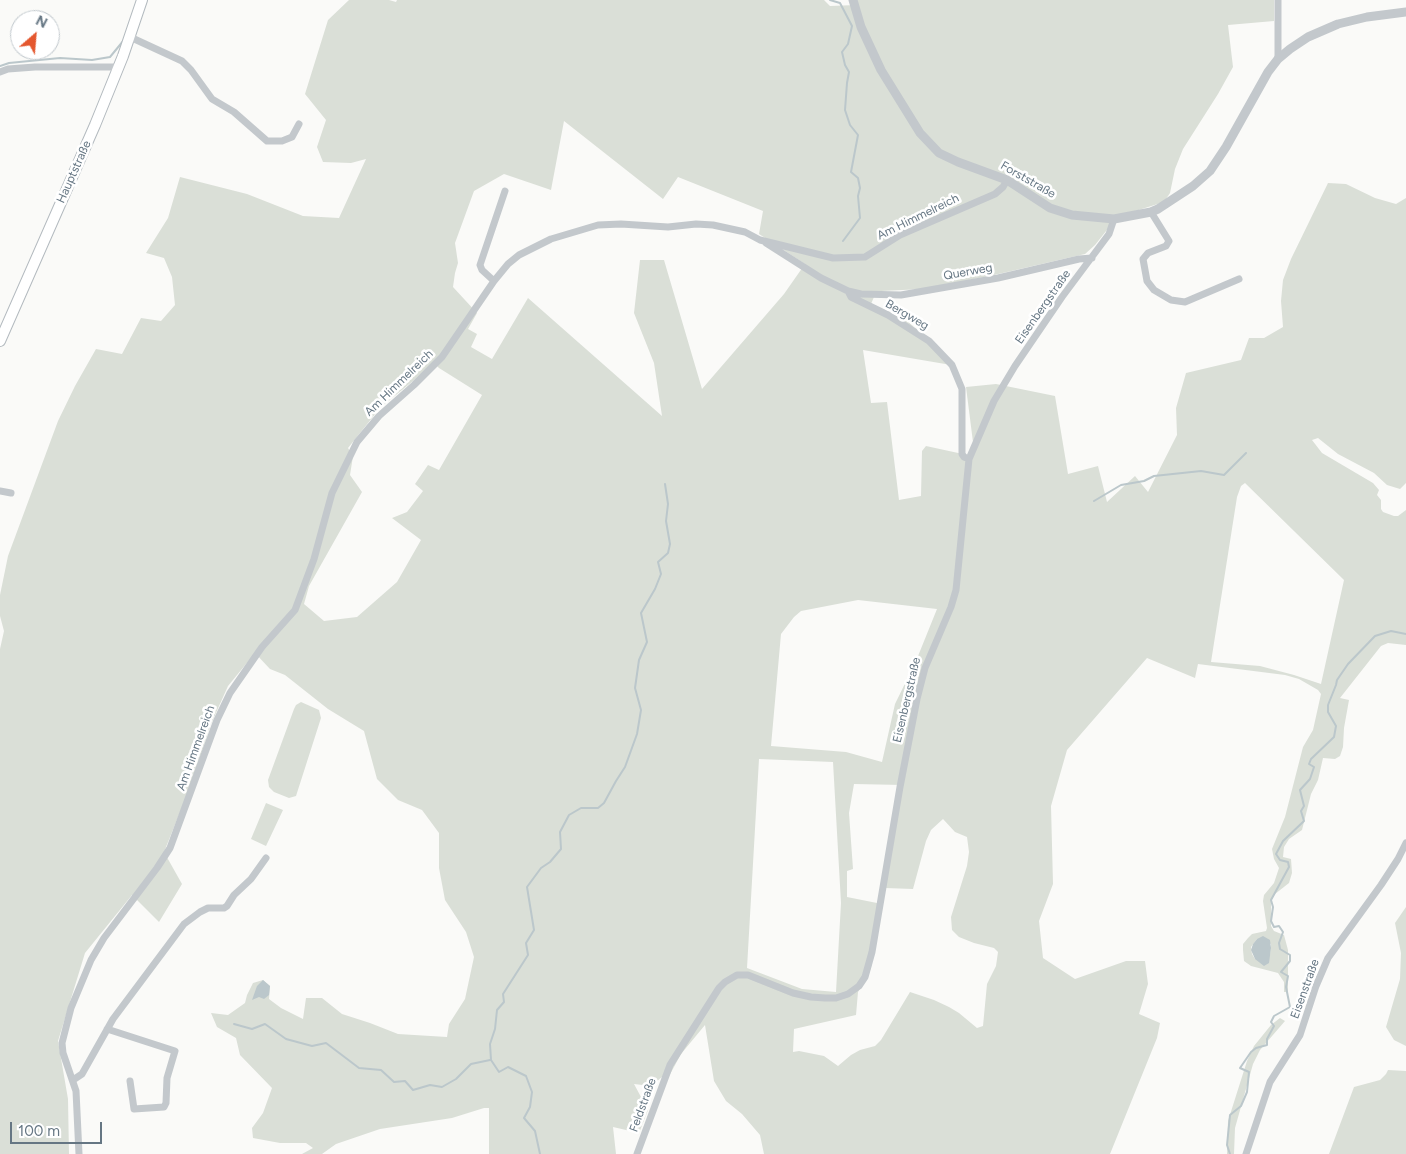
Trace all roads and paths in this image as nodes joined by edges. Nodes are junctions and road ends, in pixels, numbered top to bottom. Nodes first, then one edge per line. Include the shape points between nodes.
1 (142, 0) edge
2 (853, 0) edge
3 (1278, 0) edge
4 (1406, 12) edge
5 (130, 37) junction
6 (1278, 59) junction
7 (118, 67) junction
8 (0, 72) edge
9 (299, 124) dead end
10 (1006, 180) junction
11 (504, 191) dead end
12 (1150, 212) junction
13 (1114, 219) junction
14 (760, 240) junction
15 (1092, 258) junction
16 (1238, 279) dead end
17 (494, 281) junction
18 (848, 291) junction
19 (0, 341) edge
20 (969, 458) junction
21 (0, 491) edge
22 (11, 493) dead end
23 (1406, 843) edge
24 (266, 858) dead end
25 (106, 1029) junction
26 (670, 1065) joint
27 (74, 1080) junction
28 (130, 1082) dead end
29 (79, 1154) edge
30 (638, 1154) edge
31 (1246, 1154) edge

1 - 5 main road, Hauptstraße
2 - 10 street, Forststraße via 861,27 881,70 920,133 939,152
3 - 6 street
4 - 6 street, Forststraße via 1362,18 1327,28 1301,41
5 - 7 main road, Hauptstraße
5 - 9 street via 182,61 209,96 267,140 282,141 292,137
6 - 12 street, Forststraße via 1210,171 1174,199
7 - 8 street via 35,67
7 - 19 main road, Hauptstraße
10 - 13 street, Forststraße via 1050,208 1072,215
10 - 14 street, Am Himmelreich via 995,194 900,235 865,257 833,258
11 - 17 street via 480,265
12 - 13 street, Forststraße
12 - 16 street via 1169,241 1166,246 1148,253 1143,260 1147,281 1154,290 1171,300 1185,302
13 - 15 street, Eisenbergstraße via 1109,234
14 - 17 street, Am Himmelreich via 745,232 713,225 598,225 551,239 519,255
14 - 18 street, Bergweg
15 - 18 street, Querweg via 900,295
15 - 20 street, Eisenbergstraße via 1015,366 994,401
17 - 27 street, Am Himmelreich via 442,357 379,416 357,442 332,493 314,559 295,610 230,692 170,848 104,938 83,977 62,1043
18 - 20 street, Bergweg via 851,297 929,340 952,364 962,389 962,454
20 - 26 street, Eisenbergstraße via 956,590 919,690 867,973 859,986 836,998 811,998 755,976 737,975 719,988
21 - 22 street
23 - 31 street, Eisenstraße via 1381,885 1328,958 1300,1035 1270,1082
24 - 25 street via 227,906 208,908 184,924
25 - 27 street via 82,1074
25 - 28 street via 175,1051 167,1078 164,1107 134,1109
26 - 30 street, Feldstraße
27 - 29 street, Am Himmelreich

